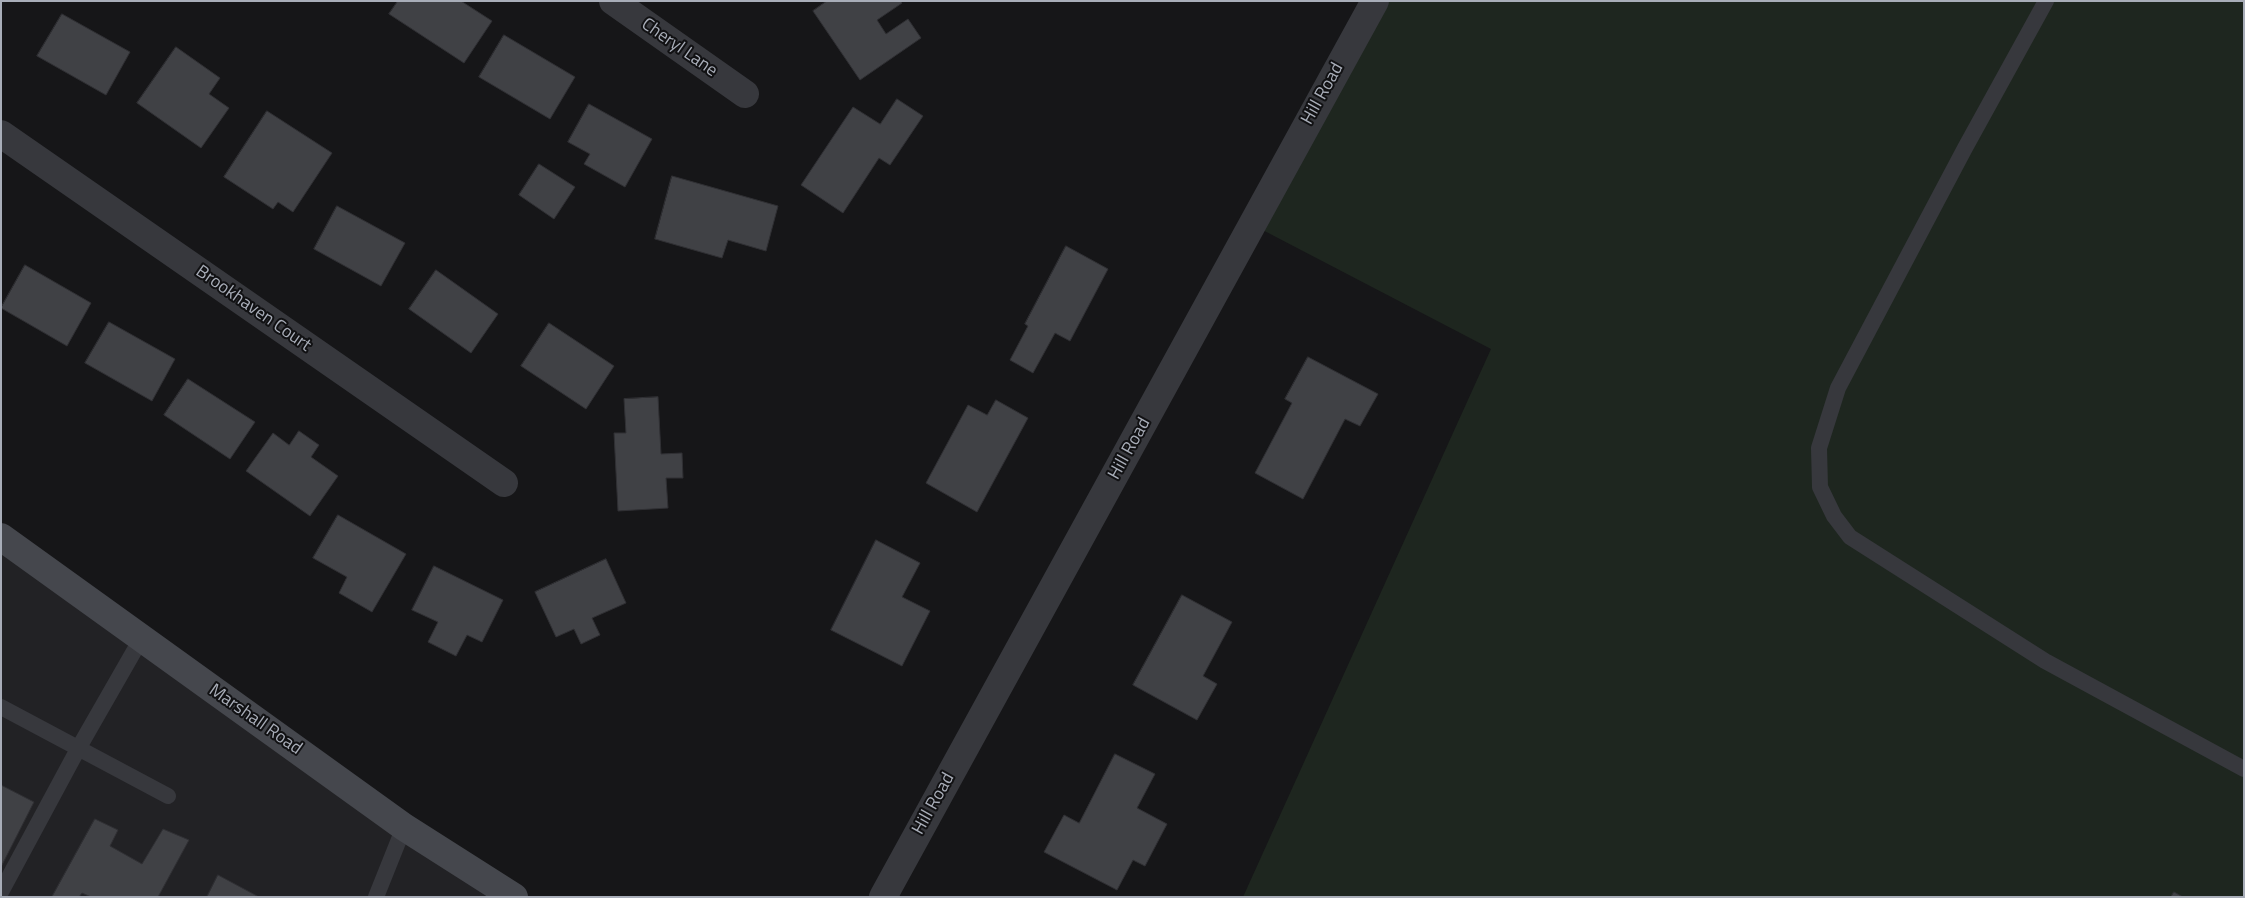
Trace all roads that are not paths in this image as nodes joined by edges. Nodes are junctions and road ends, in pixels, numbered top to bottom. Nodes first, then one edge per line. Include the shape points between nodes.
1 (613, 1) edge
2 (1375, 1) edge
3 (2046, 1) edge
4 (745, 94) dead end
5 (1, 134) edge
6 (504, 483) dead end
7 (1, 537) edge
8 (141, 640) junction
9 (1, 708) edge
10 (78, 749) junction
11 (2244, 769) edge
12 (168, 796) dead end
13 (404, 827) junction
14 (1, 892) edge
15 (376, 897) edge
16 (514, 897) edge
17 (883, 897) edge

1 - 4 street, Cheryl Lane
2 - 17 street, Hill Road
3 - 11 lane via 1838,388 1819,448 1820,487 1834,516 1850,537 2045,661
5 - 6 street, Brookhaven Court
7 - 8 main road, Marshall Road
8 - 10 lane
8 - 13 main road, Marshall Road
9 - 10 lane
10 - 12 lane
10 - 14 lane
13 - 15 lane
13 - 16 main road, Marshall Road

